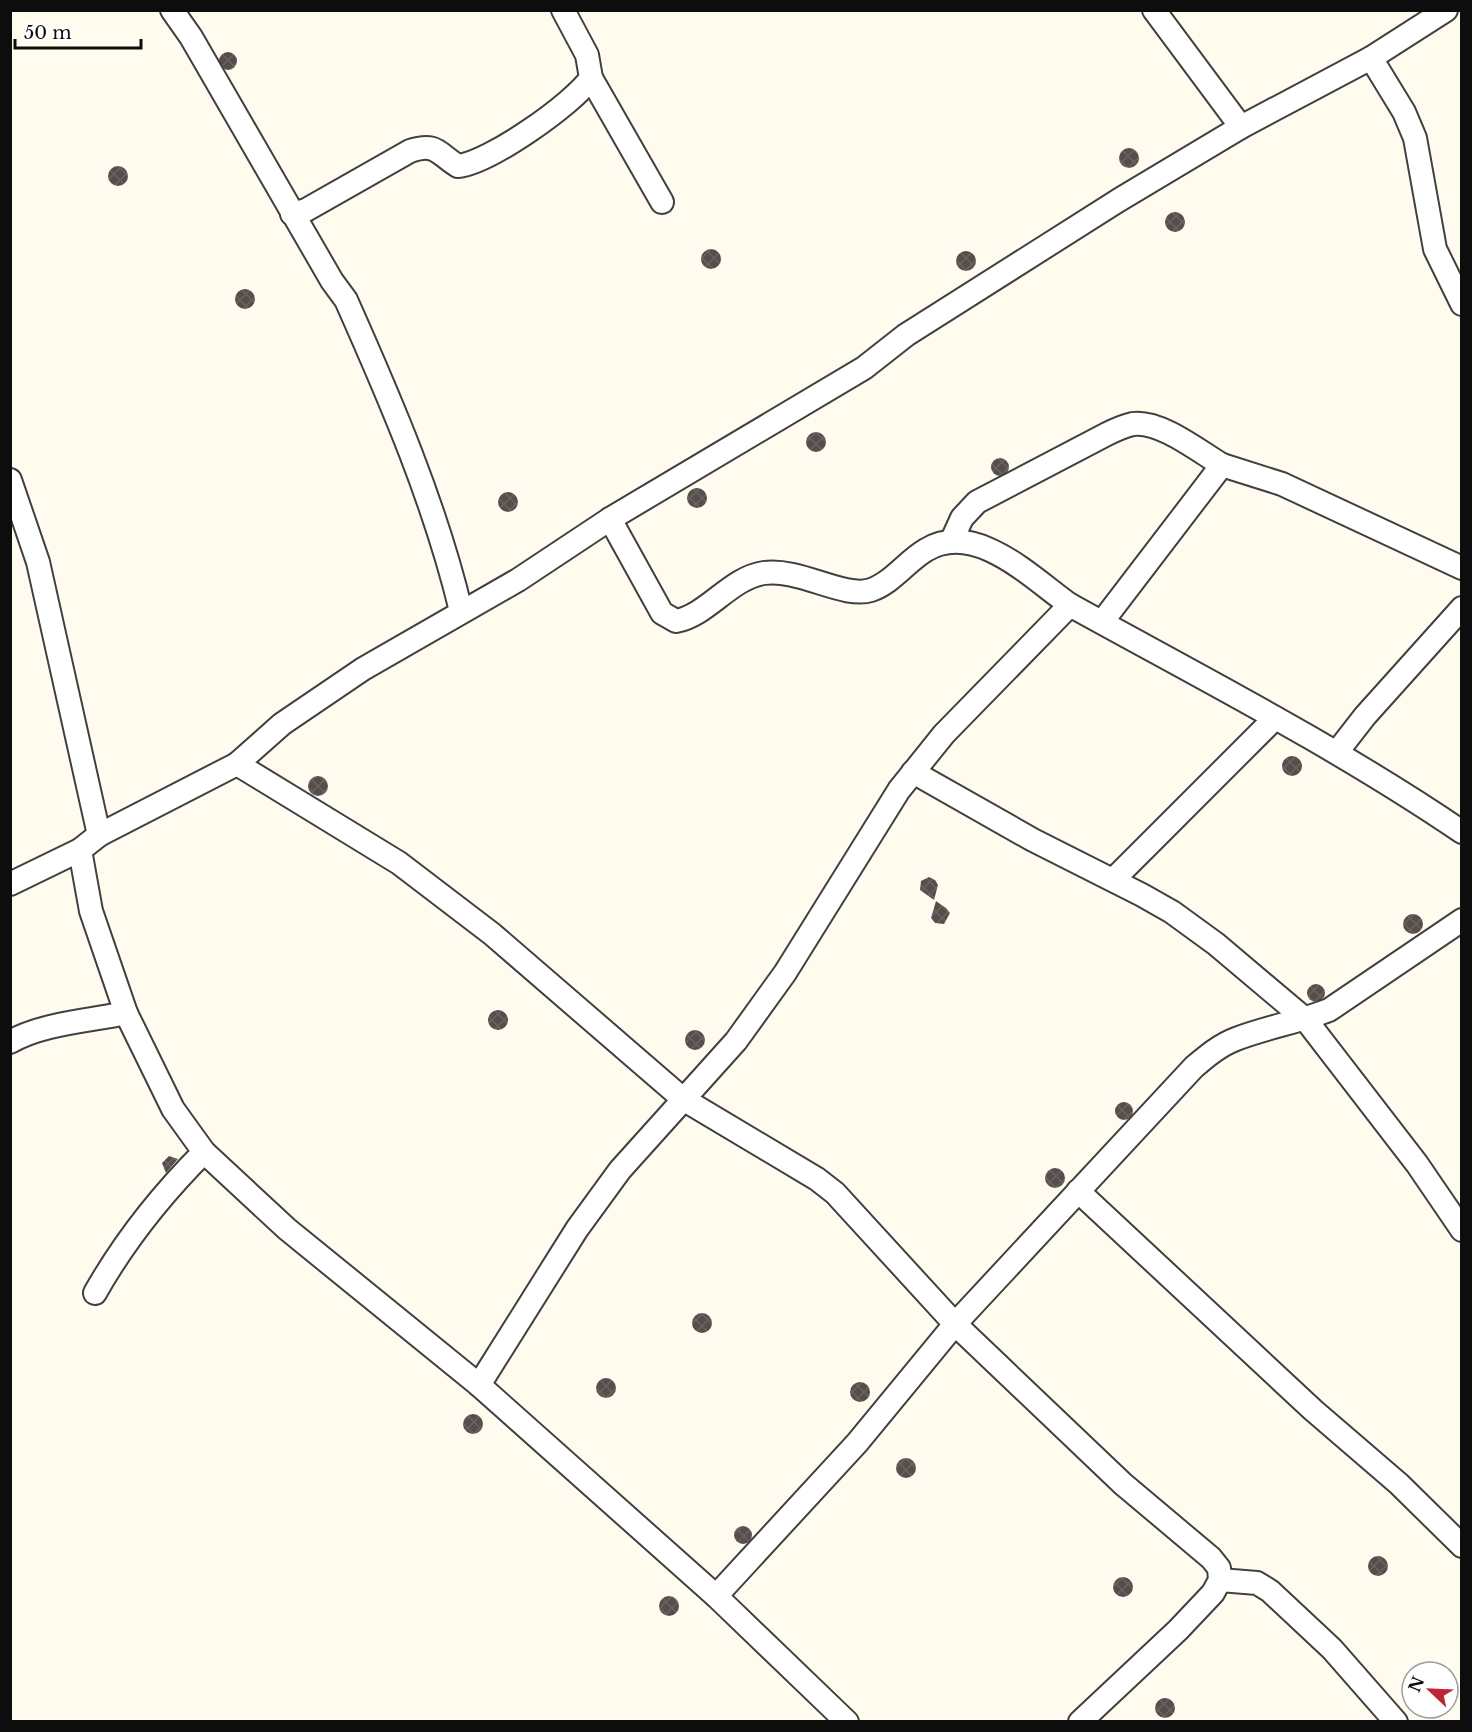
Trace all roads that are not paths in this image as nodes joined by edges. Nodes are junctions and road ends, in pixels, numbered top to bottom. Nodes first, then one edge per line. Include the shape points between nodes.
1 (172, 10) edge
2 (563, 10) edge
3 (1155, 10) edge
4 (1446, 10) edge
5 (1371, 58) junction
6 (591, 78) junction
7 (1241, 127) junction
8 (662, 202) dead end
9 (292, 214) junction
10 (1461, 302) edge
11 (1222, 465) junction
12 (10, 480) edge
13 (610, 519) junction
14 (952, 540) junction
15 (1461, 568) edge
16 (1070, 605) junction
17 (1461, 608) edge
18 (460, 611) junction
19 (1102, 622) junction
20 (1275, 718) junction
21 (1337, 752) junction
22 (237, 764) junction
23 (913, 772) junction
24 (1461, 832) edge
25 (99, 835) junction
26 (80, 850) junction
27 (1114, 879) junction
28 (10, 884) edge
29 (1461, 920) edge
30 (126, 1014) junction
31 (1306, 1020) junction
32 (10, 1042) edge
33 (683, 1099) junction
34 (204, 1152) junction
35 (1078, 1191) junction
36 (1461, 1230) edge
37 (95, 1293) dead end
38 (955, 1324) junction
39 (479, 1385) junction
40 (1461, 1546) edge
41 (1220, 1580) junction
42 (716, 1596) junction
43 (847, 1722) edge
44 (1080, 1722) edge
45 (1396, 1722) edge

1 - 9 street
2 - 6 street via 588,55
3 - 7 street
4 - 5 street
5 - 7 street
5 - 10 street via 1415,138 1435,249
6 - 8 street
6 - 9 street via 574,97 474,163 458,166 440,151 421,147
7 - 13 street via 906,335 864,368
9 - 18 street via 346,300 360,332 422,482 448,559
11 - 14 street via 1172,435 1132,424 977,502 962,518
11 - 15 street via 1282,483
11 - 19 street
12 - 25 street via 38,562
13 - 14 street via 662,613 676,621 762,573 804,576 858,592 871,590 923,551
13 - 18 street via 518,580
14 - 16 street via 996,551
16 - 19 street
16 - 23 street via 944,734
17 - 21 street
18 - 22 street via 328,691 282,724
19 - 20 street
20 - 21 street
20 - 27 street
21 - 24 street
22 - 25 street
22 - 33 street via 407,869 492,934
23 - 27 street via 1073,861
23 - 33 street via 864,843 785,973 736,1041
25 - 26 street
26 - 28 street
26 - 30 street via 91,911
27 - 31 street via 1199,931
29 - 31 street via 1350,998
30 - 32 street via 59,1026
30 - 34 street via 173,1109
31 - 35 street via 1234,1039 1216,1049 1194,1067
31 - 36 street via 1417,1164
33 - 38 street via 835,1193
33 - 39 street via 620,1170 577,1229
34 - 37 street via 144,1218
34 - 39 street via 287,1229
35 - 38 street
35 - 40 street via 1313,1410 1399,1484
38 - 41 street via 1123,1484 1211,1558 1219,1568
38 - 42 street via 857,1443
39 - 42 street
41 - 44 street via 1214,1593 1178,1630
41 - 45 street via 1257,1583 1270,1591 1332,1649
42 - 43 street

